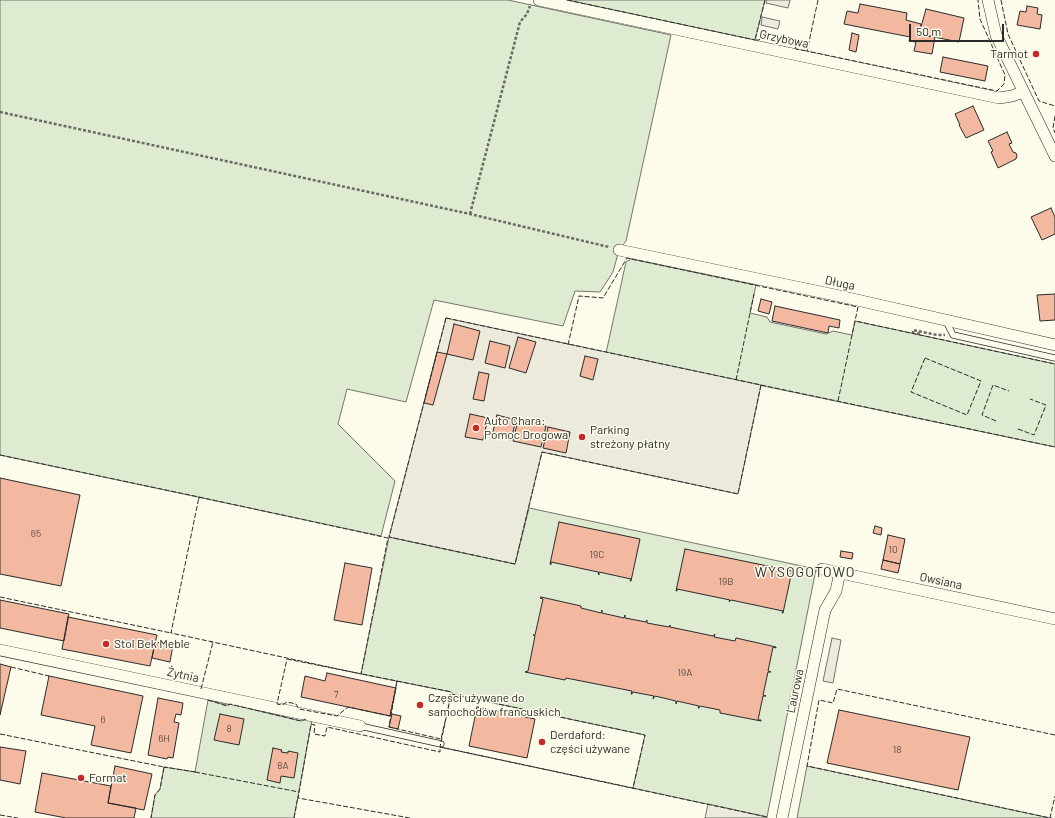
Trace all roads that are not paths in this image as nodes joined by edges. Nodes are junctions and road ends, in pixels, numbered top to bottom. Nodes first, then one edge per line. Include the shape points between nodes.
1 (539, 0) edge
2 (988, 0) edge
3 (1023, 92) junction
4 (1055, 156) edge
5 (619, 250) road end
6 (946, 321) junction
7 (1055, 345) edge
8 (1055, 358) edge
9 (822, 568) dead end
10 (840, 572) junction
11 (1055, 619) edge
12 (0, 650) edge
13 (360, 726) joint
14 (441, 744) dead end
15 (782, 818) edge

1 - 3 street, Grzybowa via 999,98
2 - 3 street via 996,35
3 - 4 street
5 - 6 street, Długa
6 - 7 street, Długa
6 - 8 lane via 953,335
9 - 10 street, Owsiana
10 - 11 street, Owsiana
10 - 15 street, Laurowa via 836,591 825,610
12 - 13 street, Żytnia
13 - 14 lane

